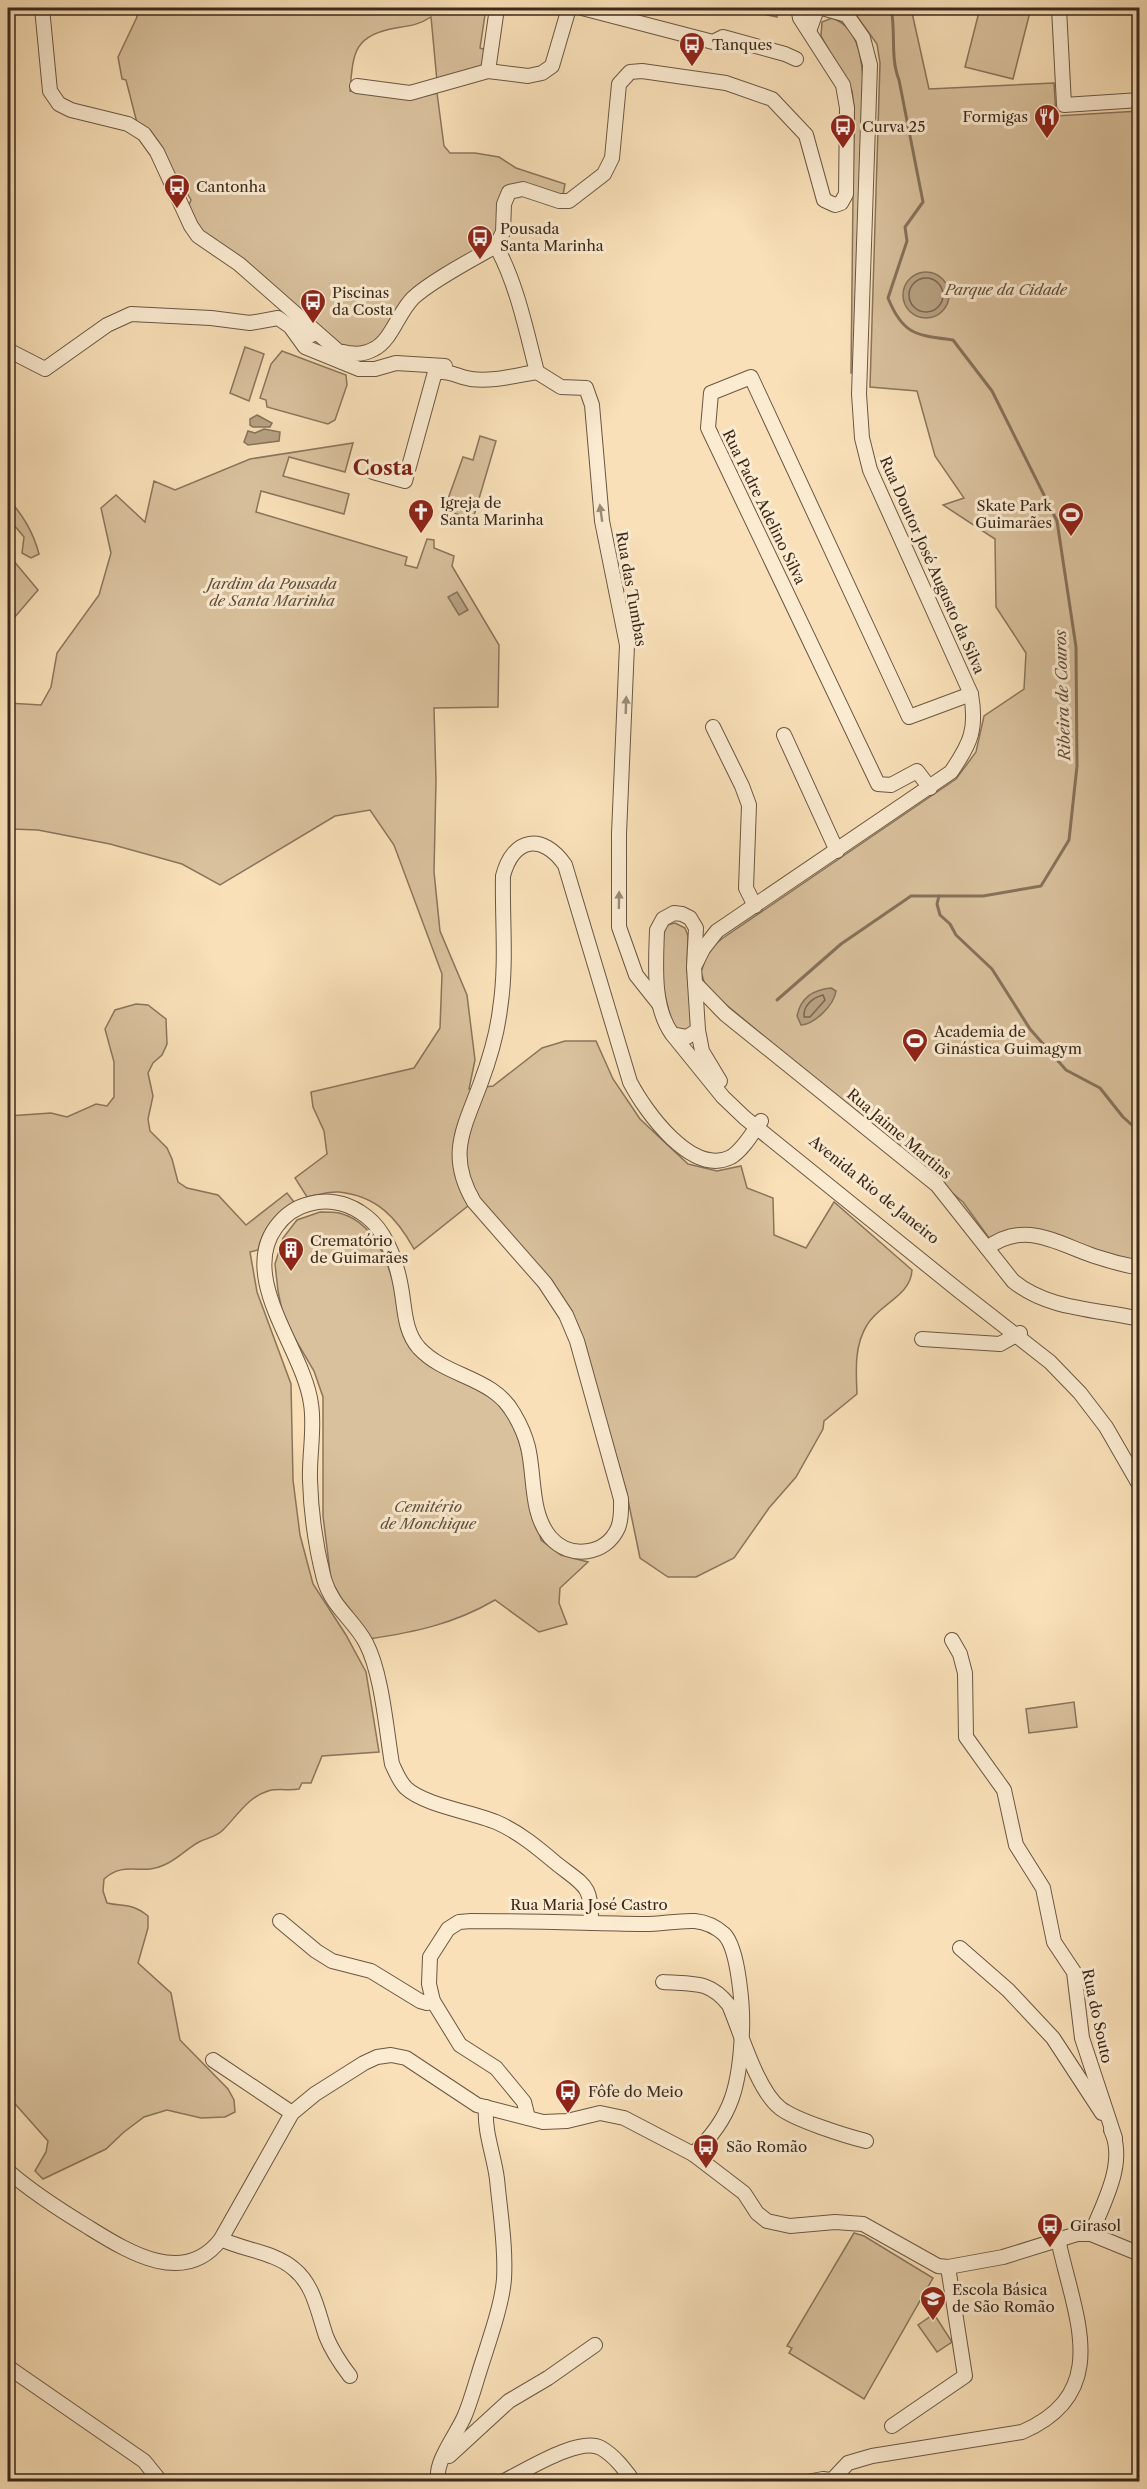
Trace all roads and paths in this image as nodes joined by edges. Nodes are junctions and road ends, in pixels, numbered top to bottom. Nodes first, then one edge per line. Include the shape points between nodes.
1 (42, 8) edge
2 (497, 8) edge
3 (569, 8) edge
4 (582, 8) edge
5 (800, 8) edge
6 (820, 8) edge
7 (1059, 8) edge
8 (845, 11) edge
9 (808, 31) junction
10 (796, 59) dead end
11 (488, 71) junction
12 (357, 86) dead end
13 (1140, 100) edge
14 (496, 246) junction
15 (291, 327) junction
16 (316, 333) junction
17 (8, 350) edge
18 (537, 372) junction
19 (459, 375) junction
20 (373, 472) dead end
21 (971, 694) junction
22 (713, 727) dead end
23 (784, 735) dead end
24 (930, 788) junction
25 (837, 851) junction
26 (754, 906) junction
27 (696, 928) junction
28 (717, 931) junction
29 (656, 952) junction
30 (629, 957) junction
31 (694, 967) junction
32 (695, 983) junction
33 (660, 1006) junction
34 (725, 1014) junction
35 (698, 1027) junction
36 (672, 1034) junction
37 (759, 1124) junction
38 (987, 1248) junction
39 (1140, 1268) edge
40 (1140, 1319) edge
41 (1018, 1334) junction
42 (922, 1339) dead end
43 (1140, 1486) edge
44 (952, 1640) dead end
45 (280, 1921) dead end
46 (591, 1923) junction
47 (960, 1948) dead end
48 (663, 1982) dead end
49 (434, 2001) junction
50 (742, 2034) junction
51 (213, 2060) dead end
52 (486, 2108) junction
53 (292, 2113) junction
54 (528, 2118) junction
55 (1115, 2138) junction
56 (866, 2140) dead end
57 (693, 2154) junction
58 (8, 2171) edge
59 (1091, 2234) junction
60 (221, 2239) junction
61 (1058, 2239) junction
62 (1140, 2254) edge
63 (948, 2267) junction
64 (595, 2345) dead end
65 (8, 2367) edge
66 (350, 2376) dead end
67 (892, 2426) dead end
68 (439, 2466) junction
69 (839, 2480) edge
70 (161, 2481) edge
71 (439, 2481) edge
72 (502, 2481) edge
73 (634, 2481) edge
74 (807, 2481) edge

1 - 16 street via 50,91 58,104 128,124 144,134 157,152 198,236 239,264
2 - 11 street
3 - 11 street via 552,66 528,76
4 - 10 street via 713,42 723,37
5 - 6 street, Rua Doutor José Augusto da Silva
5 - 9 street via 800,18
6 - 8 street, Rua Doutor José Augusto da Silva
6 - 9 street
7 - 13 street via 1064,105
8 - 21 street, Rua Doutor José Augusto da Silva via 863,38 870,65 859,378 862,438 870,470
9 - 14 street via 843,85 847,108 846,194 841,203 835,205 824,200 806,135 772,99 726,83 630,72 619,84 612,158 604,174 569,201 523,189 509,192 504,204 503,232
11 - 12 street via 410,93
14 - 16 street via 415,297 399,314 387,340 375,349 357,355 338,351
14 - 18 street via 524,319
15 - 16 street via 309,336
15 - 17 street via 278,318 250,322 131,314 107,325 45,369
15 - 19 street via 305,346 359,369 396,363 443,365
18 - 19 street via 495,379
30 -> 18 street, Rua das Tumbas via 618,910 627,645 600,505 592,405 586,388 561,387
19 - 20 street via 445,370 435,372 405,481
21 - 24 street, Rua Doutor José Augusto da Silva via 975,716 968,747 951,772
21 - 24 street, Rua Padre Adelino Silva via 909,717 752,377 711,393 708,428 878,784 891,785 917,771
22 - 26 street via 749,805 746,888
23 - 25 street
24 - 25 street, Rua Doutor José Augusto da Silva
25 - 26 street, Rua Doutor José Augusto da Silva
26 - 28 street, Rua Doutor José Augusto da Silva
27 - 28 street
27 - 29 street via 682,914 674,913 663,919 657,930
27 - 31 street, Avenida Rio de Janeiro
28 - 31 street
29 - 30 street via 651,962 644,965
29 - 33 street
30 - 33 street via 636,975
31 - 32 street, Avenida Rio de Janeiro
32 - 34 street, Rua Jaime Martins
32 - 35 street, Avenida Rio de Janeiro
33 - 36 street
34 - 35 street via 713,1014
34 - 38 street, Rua Jaime Martins via 937,1185
35 - 36 street via 687,1037
35 - 37 street, Avenida Rio de Janeiro via 702,1051 710,1067
36 - 37 street via 723,1097
37 - 41 street, Avenida Rio de Janeiro via 955,1277
37 - 46 street via 730,1157 707,1161 692,1155 651,1116 630,1082 565,865 544,844 531,843 514,852 503,876 505,950 500,1011 490,1056 459,1143 459,1165 463,1184 474,1202 557,1299 577,1341 621,1499 617,1530 594,1551 581,1553 566,1548 552,1540 541,1524 528,1446 513,1411 502,1398 488,1386 429,1357 417,1345 408,1328 395,1262 378,1228 366,1216 352,1207 329,1201 307,1204 284,1216 270,1235 265,1257 275,1314 299,1362 312,1404 311,1490 325,1583 335,1604 365,1640 397,1776 406,1788 421,1797 495,1822 538,1848 589,1893
38 - 39 street via 1002,1237 1036,1235 1095,1257
38 - 40 street, Rua Jaime Martins via 1013,1281 1038,1297
41 - 42 street via 1000,1344
41 - 43 street, Avenida Rio de Janeiro via 1080,1393 1106,1427
44 - 55 street, Rua do Souto via 965,1673 966,1737 1004,1790 1016,1845 1043,1887 1054,1942 1074,1971 1082,2038
45 - 49 street via 332,1960 371,1971 420,2001
46 - 49 street, Rua Maria José Castro via 459,1922 448,1929 430,1957 429,1984
46 - 50 street, Rua Maria José Castro via 695,1921 717,1928 732,1949
47 - 55 street via 1008,1990 1053,2038
48 - 50 street via 710,1987 729,2005
49 - 54 street, Rua Maria José Castro via 460,2045 496,2068 524,2102
50 - 56 street via 764,2088 779,2108
50 - 57 street, Rua Maria José Castro via 734,2097 707,2141
51 - 53 street
52 - 53 street via 464,2098 405,2058 391,2055 377,2056 364,2063
52 - 54 street
52 - 68 street via 485,2124 501,2216 504,2282 468,2407
53 - 60 street
54 - 57 street via 552,2122 612,2114
55 - 59 street via 1112,2177
57 - 63 street via 744,2193 767,2221 790,2226 863,2224 938,2266
58 - 60 street via 51,2205 143,2258 165,2263 186,2261 206,2255
59 - 61 street
59 - 62 street
60 - 66 street via 293,2267 313,2296 338,2361
61 - 63 street via 1002,2257
61 - 69 street via 1082,2358 1076,2380 1059,2410 1022,2432 849,2463
63 - 67 street via 965,2376
64 - 68 street via 509,2401
65 - 70 street via 144,2461
68 - 71 street
69 - 74 street
72 - 73 street via 587,2444 601,2448 617,2460

